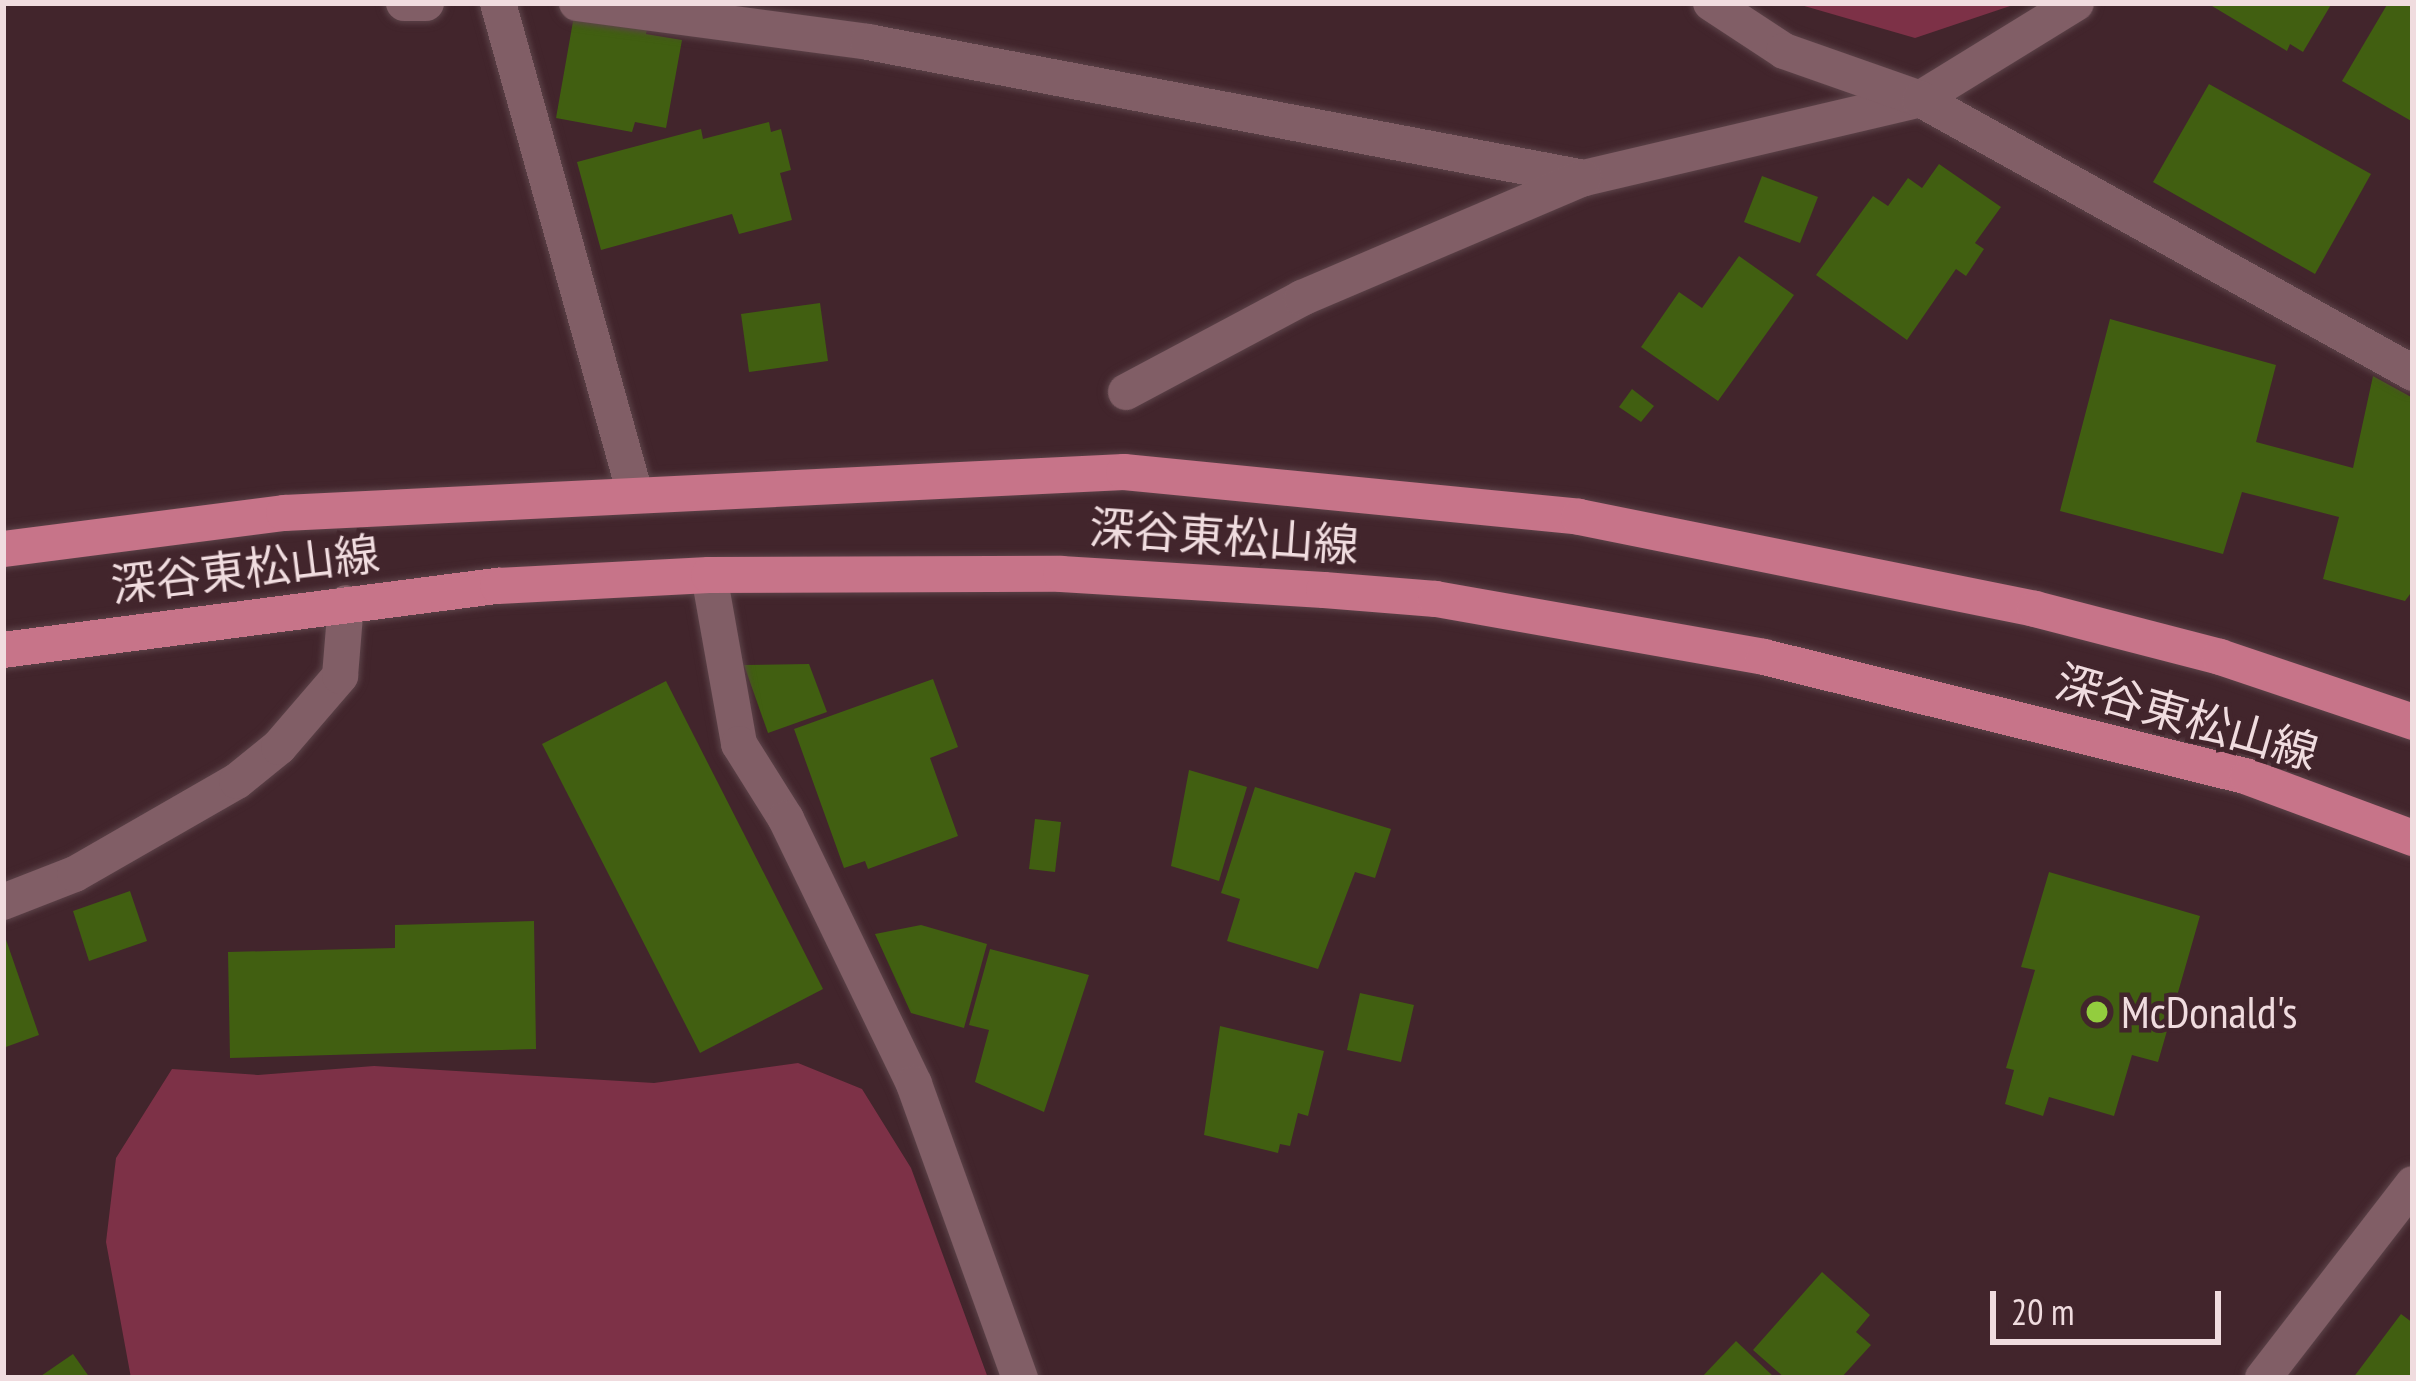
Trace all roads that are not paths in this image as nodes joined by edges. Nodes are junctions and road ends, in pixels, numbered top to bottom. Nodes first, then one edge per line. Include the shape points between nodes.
1 (404, 3) edge
2 (426, 3) edge
3 (497, 3) edge
4 (577, 3) edge
5 (1712, 3) edge
6 (2076, 3) edge
7 (1920, 99) junction
8 (1584, 178) junction
9 (2413, 373) edge
10 (1126, 392) dead end
11 (634, 490) junction
12 (3, 549) edge
13 (709, 574) junction
14 (346, 603) junction
15 (3, 650) edge
16 (2413, 722) edge
17 (2413, 838) edge
18 (3, 902) edge
19 (2413, 1184) edge
20 (1020, 1378) edge
21 (2264, 1378) edge

1 - 2 street
3 - 11 street
4 - 8 street via 868,42
5 - 7 street via 1784,51
6 - 7 street
7 - 8 street
7 - 9 street
8 - 10 street via 1302,298
11 - 12 main road, 深谷東松山線 via 284,513
11 - 16 main road, 深谷東松山線 via 1124,472 1580,517 2035,609 2220,656
13 - 14 main road, 深谷東松山線
13 - 17 main road, 深谷東松山線 via 1061,574 1436,599 1764,657 2248,777
13 - 20 street via 739,744 786,819 914,1084
14 - 15 main road, 深谷東松山線
14 - 18 street via 340,676 279,747 237,781 95,863
19 - 21 street

